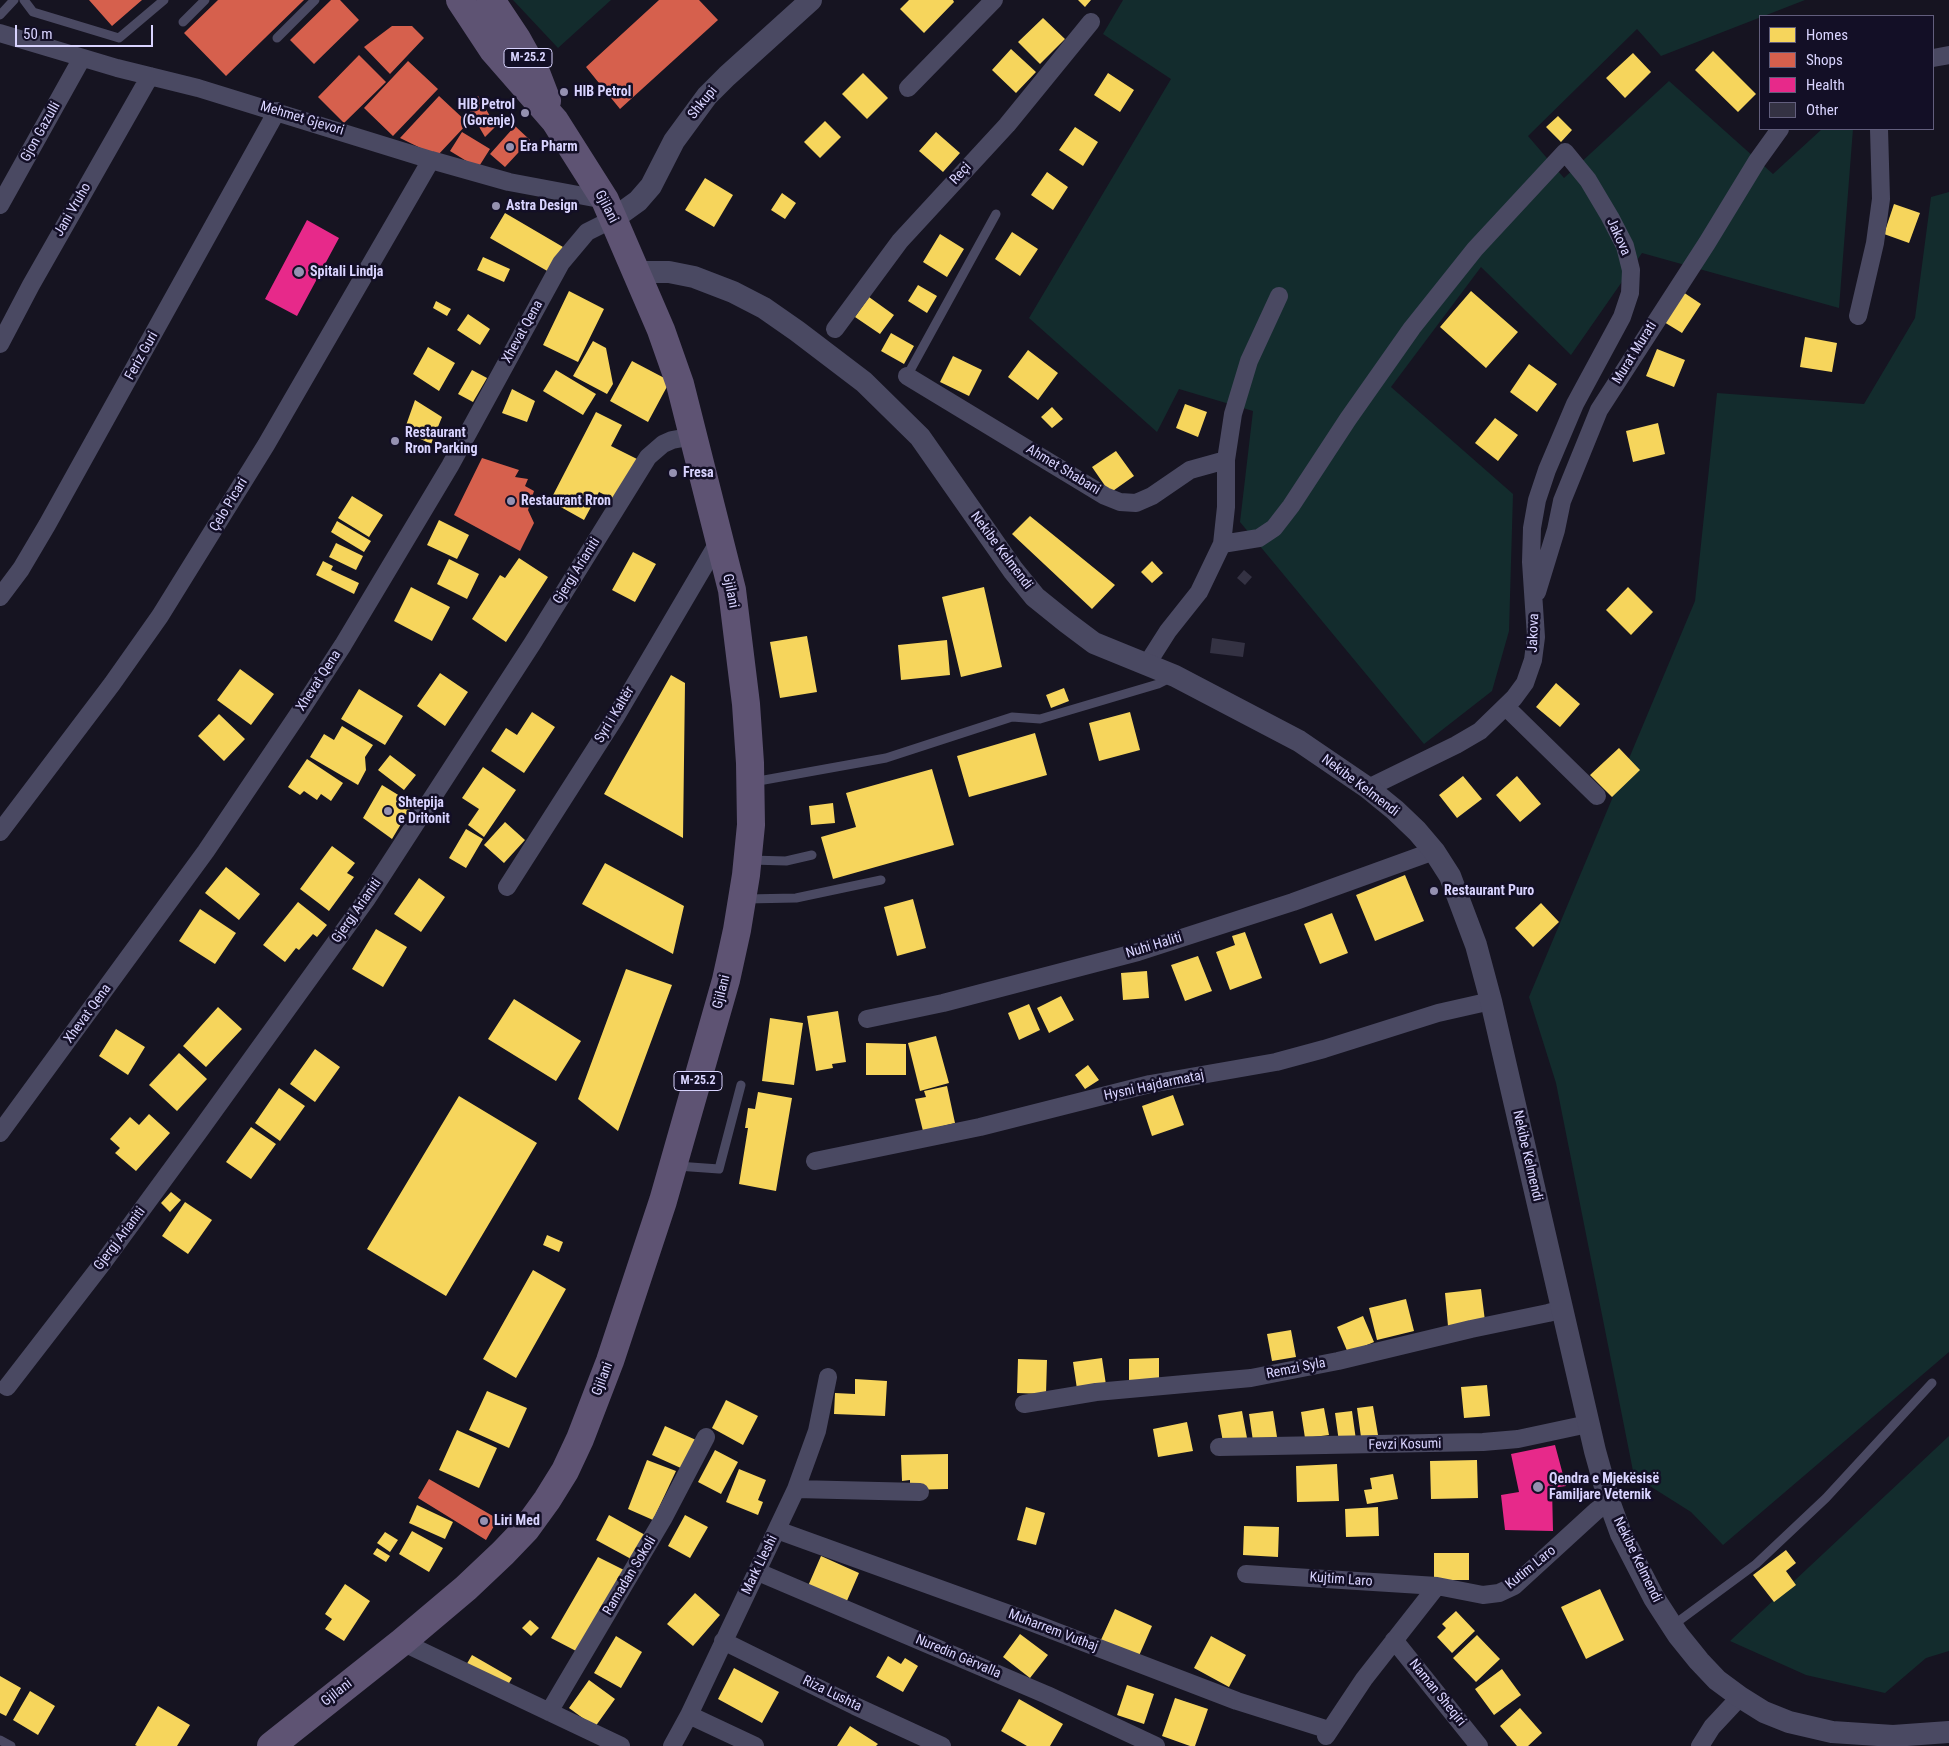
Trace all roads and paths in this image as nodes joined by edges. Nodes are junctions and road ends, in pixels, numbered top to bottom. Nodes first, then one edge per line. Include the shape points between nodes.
1 (14, 0) edge
2 (24, 0) edge
3 (164, 0) edge
4 (205, 0) edge
5 (315, 0) edge
6 (460, 0) edge
7 (491, 0) edge
8 (810, 0) edge
9 (994, 0) edge
10 (0, 15) edge
11 (183, 22) dead end
12 (1091, 22) dead end
13 (0, 34) edge
14 (277, 38) dead end
15 (1949, 55) edge
16 (82, 58) junction
17 (1934, 58) edge
18 (150, 76) junction
19 (908, 88) dead end
20 (277, 111) junction
21 (555, 122) junction
22 (1779, 130) edge
23 (1879, 130) edge
24 (431, 160) junction
25 (0, 205) edge
26 (609, 210) junction
27 (996, 214) dead end
28 (635, 272) junction
29 (1278, 296) dead end
30 (1858, 316) dead end
31 (835, 330) dead end
32 (0, 344) edge
33 (907, 376) joint
34 (694, 436) junction
35 (1226, 460) junction
36 (719, 541) junction
37 (1222, 544) junction
38 (0, 597) edge
39 (1534, 600) junction
40 (1147, 664) junction
41 (1175, 676) junction
42 (1506, 707) junction
43 (750, 783) junction
44 (1368, 788) junction
45 (1597, 796) dead end
46 (0, 832) edge
47 (1434, 851) junction
48 (812, 855) dead end
49 (747, 860) junction
50 (881, 880) dead end
51 (507, 887) dead end
52 (742, 899) junction
53 (1491, 1002) junction
54 (867, 1019) dead end
55 (741, 1085) dead end
56 (0, 1132) edge
57 (815, 1161) dead end
58 (674, 1166) junction
59 (1563, 1308) junction
60 (828, 1377) dead end
61 (1932, 1383) dead end
62 (7, 1387) dead end
63 (1024, 1404) dead end
64 (1588, 1424) junction
65 (706, 1436) dead end
66 (1219, 1447) dead end
67 (796, 1489) junction
68 (920, 1492) dead end
69 (1609, 1501) junction
70 (777, 1530) junction
71 (758, 1572) junction
72 (1246, 1574) dead end
73 (1437, 1586) junction
74 (1672, 1626) junction
75 (1394, 1640) junction
76 (723, 1641) junction
77 (402, 1642) junction
78 (1740, 1697) junction
79 (549, 1712) junction
80 (689, 1714) junction
81 (1949, 1732) edge
82 (1325, 1737) edge
83 (0, 1740) edge
84 (11, 1746) edge
85 (271, 1746) edge
86 (622, 1746) edge
87 (672, 1746) edge
88 (755, 1746) edge
89 (942, 1746) edge
90 (1156, 1746) edge
91 (1479, 1746) edge
92 (1700, 1746) edge

1 - 10 lane
2 - 3 lane via 34,12 119,38
4 - 11 lane
5 - 14 lane
6 - 21 main road, Gjilani / M-25.2 via 493,50
7 - 21 main road, Gjilani / M-25.2 via 537,74
8 - 26 street, Shkupi via 707,96 674,141 651,186 638,201
9 - 19 street
12 - 31 street, Reçi via 1006,125 900,241
13 - 16 street, Mehmet Gjevori
15 - 17 street
16 - 18 street, Mehmet Gjevori
16 - 25 street, Gjon Gazulli
18 - 20 street, Mehmet Gjevori
18 - 32 street, Jani Vruho
20 - 24 street, Mehmet Gjevori
20 - 38 street, Feriz Guri via 47,525
21 - 26 main road, Gjilani
22 - 39 street, Murat Murati via 1599,410 1562,500
23 - 30 street via 1881,199 1875,243
24 - 26 street, Mehmet Gjevori
24 - 46 street, Çelo Picari via 266,445 160,616
26 - 28 main road, Gjilani
26 - 56 street, Xhevat Qena via 561,263 450,466 297,716 201,859
27 - 33 lane
28 - 34 main road, Gjilani / M-25.2 via 662,330
28 - 40 street, Nekibe Kelmendi via 669,272 694,277 733,292 764,308 864,382 920,437 1035,597 1094,643
29 - 35 street via 1250,361 1233,414
33 - 35 street, Ahmet Shabani via 1120,502 1136,503 1190,470
34 - 36 main road, Gjilani / M-25.2
34 - 62 street, Gjergj Arianiti via 663,444 648,458 366,900 181,1156
35 - 37 street
36 - 43 main road, Gjilani / M-25.2 via 732,590 745,695
36 - 51 street, Syri i Kaltër via 614,718
37 - 39 street, Jakova via 1260,538 1274,528 1412,328 1475,249 1564,152 1588,180 1625,246 1631,270 1630,293 1622,317 1575,404 1546,470 1531,536
37 - 40 street via 1199,592
39 - 42 street, Jakova via 1536,637 1533,660 1525,683
40 - 41 street, Nekibe Kelmendi
41 - 43 lane via 1040,720 1012,717 886,758
41 - 44 street, Nekibe Kelmendi via 1299,741
42 - 44 street, Jakova via 1480,731 1456,746
42 - 45 street
43 - 49 main road, Gjilani / M-25.2
44 - 47 street, Nekibe Kelmendi via 1396,810
47 - 53 street, Nekibe Kelmendi via 1450,876 1462,906
47 - 54 street, Nuhi Haliti via 1293,902 1138,952 943,1003
48 - 49 lane via 786,861
49 - 52 main road, Gjilani / M-25.2
50 - 52 lane via 796,898
52 - 58 main road, Gjilani / M-25.2 via 726,980
53 - 57 street, Hysni Hajdarmataj via 1438,1013 1276,1062 1150,1084 980,1127
53 - 59 street, Nekibe Kelmendi
55 - 58 lane via 719,1169
58 - 77 main road, Gjilani / M-25.2 via 610,1361 565,1471 531,1522 504,1553
59 - 63 street, Remzi Syla via 1251,1378 1096,1392
59 - 64 street, Nekibe Kelmendi
60 - 67 street, Mark Lleshi via 817,1431
61 - 74 lane via 1826,1498 1756,1564
64 - 66 street, Fevzi Kosumi via 1518,1439 1483,1442
64 - 69 street, Nekibe Kelmendi
65 - 79 street, Ramadan Sokoli via 663,1519
67 - 68 street
67 - 70 street, Mark Lleshi
69 - 73 street, Kutim Laro via 1514,1586 1499,1593 1483,1595
69 - 74 street, Nekibe Kelmendi via 1636,1564
70 - 71 street, Mark Lleshi
70 - 82 street, Muharrem Vuthaj via 1023,1619
71 - 76 street, Mark Lleshi
71 - 90 street, Nuredin Gërvalla via 996,1673
72 - 73 street, Kujtim Laro
73 - 75 street, Muharrem Vuthaj
74 - 78 street, Nekibe Kelmendi via 1717,1680
75 - 82 street, Muharrem Vuthaj
75 - 91 street, Naman Sheqiri
76 - 80 street, Mark Lleshi
76 - 89 street, Riza Lushta
77 - 79 street
77 - 85 main road, Gjilani / M-25.2
78 - 81 street, Nekibe Kelmendi via 1789,1722 1832,1732 1893,1736
78 - 92 street via 1712,1727
79 - 86 street
80 - 87 street, Mark Lleshi
80 - 88 street
83 - 84 lane

